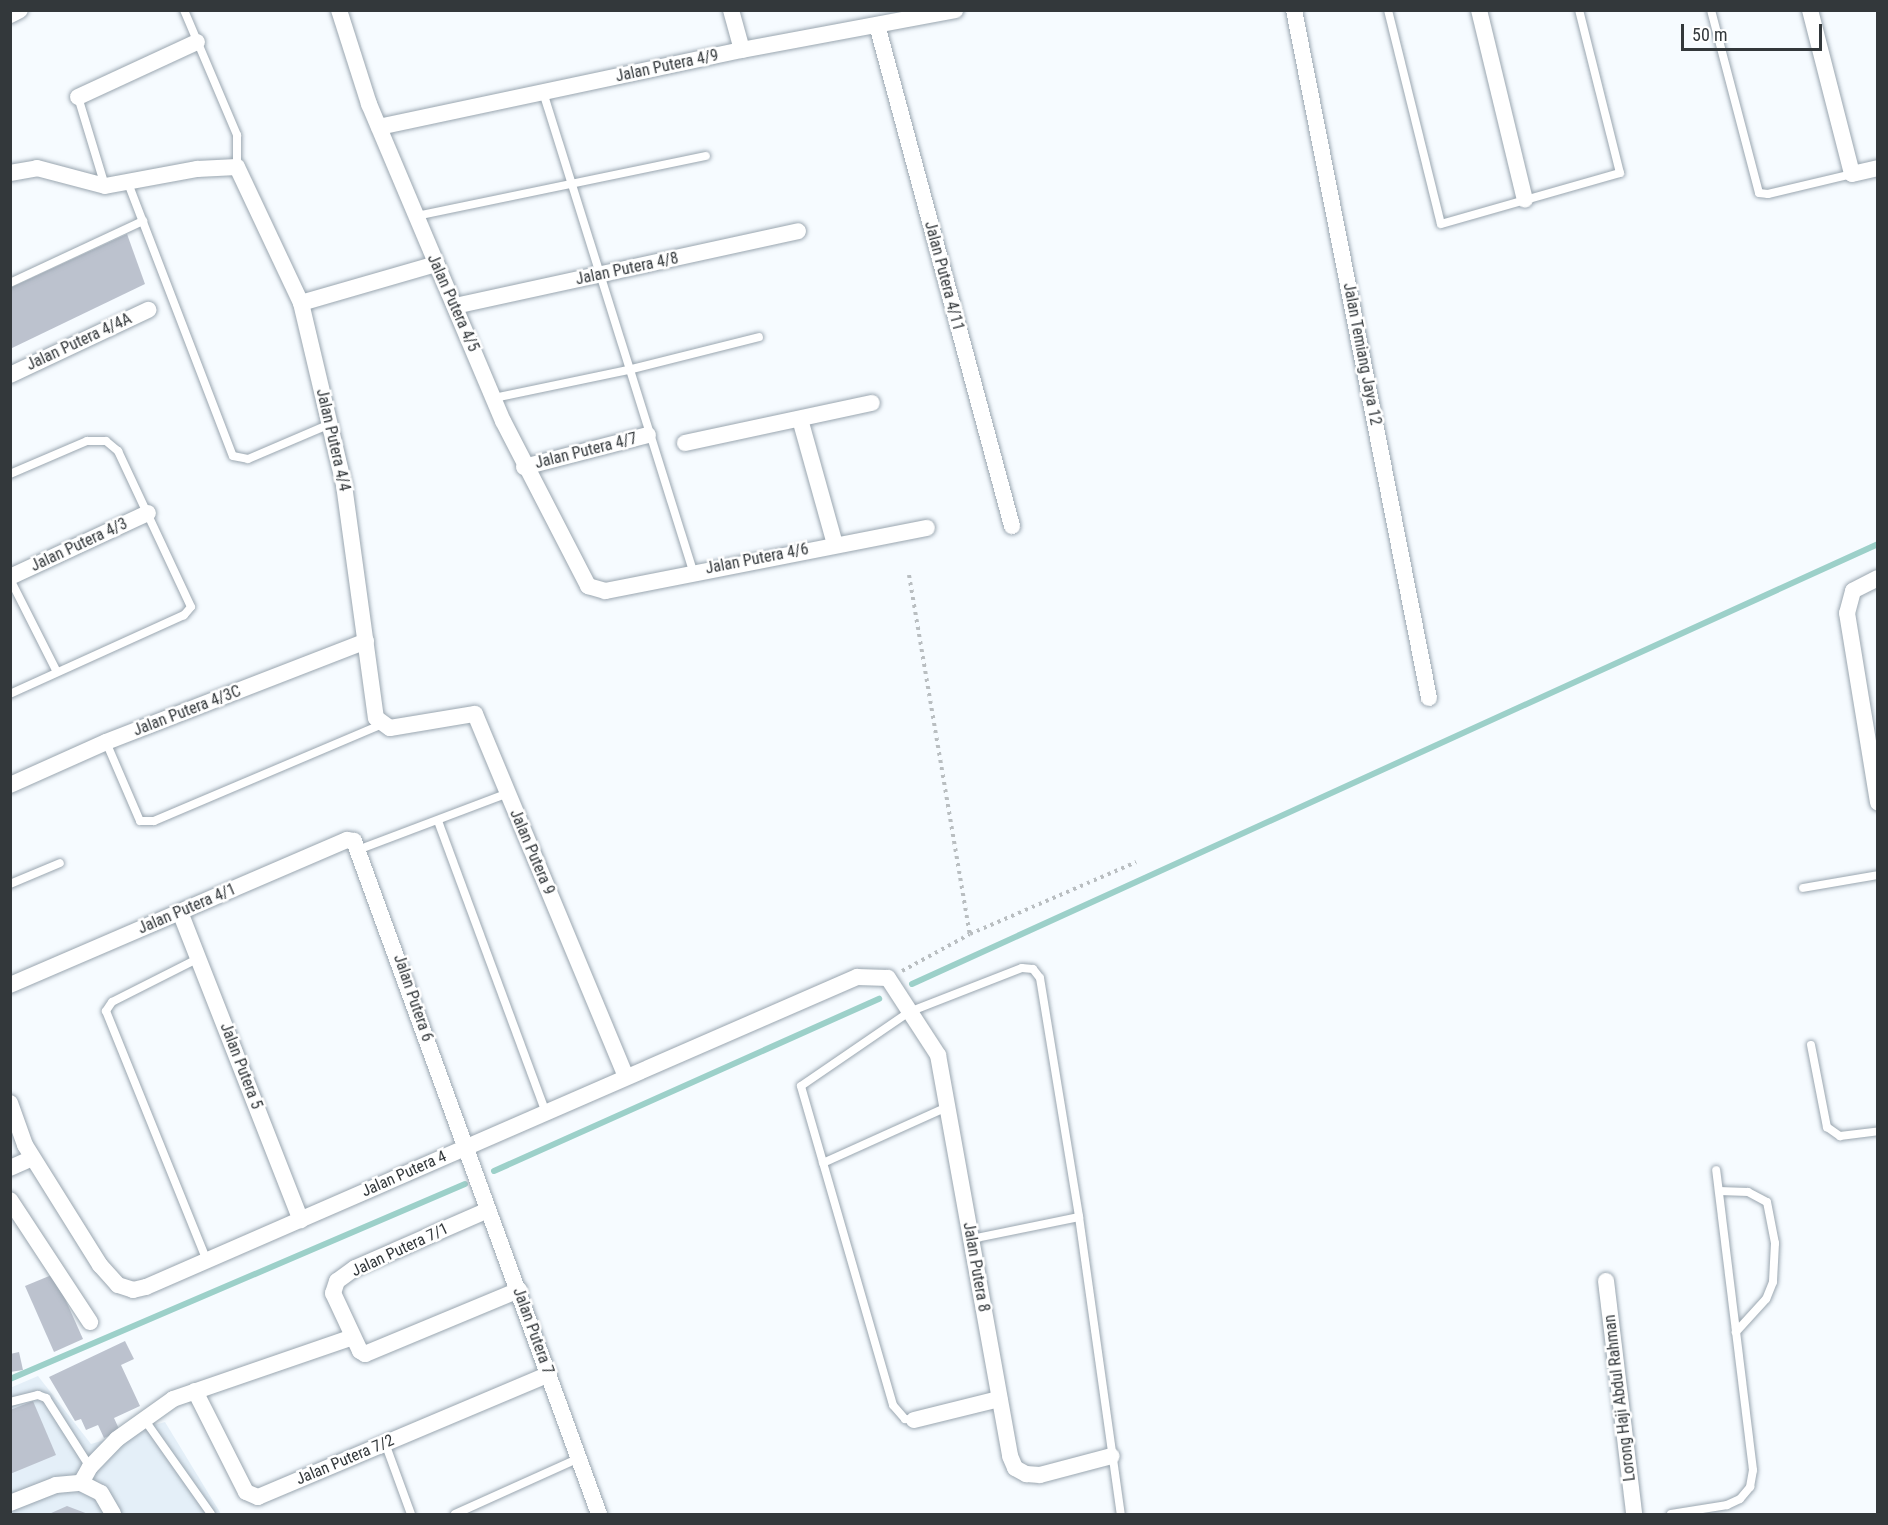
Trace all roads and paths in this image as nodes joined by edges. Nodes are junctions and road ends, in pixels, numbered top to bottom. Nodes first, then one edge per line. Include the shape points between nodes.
1 (20, 10) edge
2 (184, 10) edge
3 (339, 10) edge
4 (731, 10) edge
5 (955, 10) edge
6 (1294, 10) edge
7 (1388, 10) edge
8 (1479, 10) edge
9 (1579, 10) edge
10 (1711, 10) edge
11 (1810, 10) edge
12 (928, 13) edge
13 (10, 15) edge
14 (877, 25) junction
15 (197, 42) junction
16 (742, 50) junction
17 (543, 92) junction
18 (78, 97) joint
19 (379, 127) junction
20 (706, 156) dead end
21 (237, 167) junction
22 (1878, 168) edge
23 (10, 173) edge
24 (1852, 174) junction
25 (128, 183) junction
26 (571, 184) junction
27 (105, 186) junction
28 (1526, 200) junction
29 (416, 216) junction
30 (143, 221) junction
31 (798, 231) dead end
32 (436, 264) junction
33 (599, 275) junction
34 (10, 283) edge
35 (301, 303) junction
36 (455, 306) junction
37 (148, 310) dead end
38 (759, 337) dead end
39 (628, 370) junction
40 (10, 375) edge
41 (494, 398) junction
42 (872, 403) dead end
43 (800, 419) junction
44 (330, 423) junction
45 (648, 435) junction
46 (685, 443) dead end
47 (524, 466) junction
48 (10, 474) edge
49 (148, 513) junction
50 (1012, 526) dead end
51 (927, 528) dead end
52 (835, 543) junction
53 (693, 571) junction
54 (909, 575) dead end
55 (10, 578) edge
56 (1878, 578) edge
57 (588, 586) joint
58 (366, 641) junction
59 (57, 672) junction
60 (10, 694) edge
61 (1429, 698) dead end
62 (382, 724) junction
63 (106, 742) junction
64 (10, 785) edge
65 (508, 793) junction
66 (1878, 802) edge
67 (438, 821) junction
68 (360, 849) junction
69 (1136, 862) dead end
70 (60, 863) dead end
71 (1878, 875) edge
72 (10, 884) edge
73 (1803, 888) dead end
74 (180, 912) junction
75 (970, 934) junction
76 (199, 958) junction
77 (888, 978) junction
78 (10, 985) edge
79 (909, 1012) junction
80 (1811, 1045) dead end
81 (626, 1077) junction
82 (10, 1103) edge
83 (947, 1107) junction
84 (546, 1113) junction
85 (1878, 1131) edge
86 (465, 1148) junction
87 (32, 1158) junction
88 (823, 1163) junction
89 (10, 1168) edge
90 (1716, 1170) dead end
91 (1719, 1191) junction
92 (10, 1200) edge
93 (488, 1210) junction
94 (1079, 1217) junction
95 (301, 1220) junction
96 (971, 1239) junction
97 (207, 1261) junction
98 (1606, 1281) dead end
99 (519, 1290) junction
100 (90, 1322) dead end
101 (1736, 1332) junction
102 (353, 1337) junction
103 (549, 1374) junction
104 (195, 1391) junction
105 (999, 1398) junction
106 (10, 1402) edge
107 (144, 1418) junction
108 (914, 1420) joint
109 (385, 1443) junction
110 (1112, 1456) junction
111 (579, 1458) junction
112 (90, 1467) junction
113 (81, 1483) junction
114 (10, 1503) edge
115 (113, 1515) edge
116 (211, 1515) edge
117 (411, 1515) edge
118 (455, 1515) edge
119 (599, 1515) edge
120 (1121, 1515) edge
121 (1634, 1515) edge
122 (1671, 1515) edge

1 - 13 street
2 - 15 lane
3 - 19 street, Jalan Putera 4/5
4 - 16 street
5 - 12 street, Jalan Putera 4/9
6 - 61 street, Jalan Temiang Jaya 12
7 - 28 lane via 1441,224
8 - 28 street
9 - 28 lane via 1620,173
10 - 24 lane via 1759,193
11 - 24 street
12 - 14 street, Jalan Putera 4/9
14 - 16 street, Jalan Putera 4/9
14 - 50 street, Jalan Putera 4/11
15 - 18 street
15 - 21 lane via 237,135
16 - 17 street, Jalan Putera 4/9
17 - 19 street, Jalan Putera 4/9
17 - 26 lane
18 - 27 lane
19 - 29 street, Jalan Putera 4/5
20 - 26 lane
21 - 25 street via 197,169
21 - 35 street, Jalan Putera 4/4
22 - 24 street
23 - 27 street via 37,168
25 - 27 street
25 - 30 lane
26 - 29 lane
26 - 33 lane
29 - 32 street, Jalan Putera 4/5
30 - 34 lane
30 - 44 lane via 233,456 248,459
31 - 33 street, Jalan Putera 4/8
32 - 35 street
32 - 36 street, Jalan Putera 4/5
33 - 36 street, Jalan Putera 4/8
33 - 39 lane
35 - 44 street, Jalan Putera 4/4
36 - 41 street, Jalan Putera 4/5
37 - 40 street, Jalan Putera 4/4A
38 - 39 lane
39 - 41 lane
39 - 45 lane
41 - 47 street, Jalan Putera 4/5
42 - 43 street
43 - 46 street
43 - 52 street
44 - 58 street, Jalan Putera 4/4 via 344,485
45 - 47 street, Jalan Putera 4/7
45 - 53 lane
47 - 57 street, Jalan Putera 4/5
48 - 49 lane via 87,441 106,441 118,451
49 - 55 street, Jalan Putera 4/3
49 - 59 lane via 191,607 184,615
51 - 52 street, Jalan Putera 4/6
52 - 53 street, Jalan Putera 4/6
53 - 57 street, Jalan Putera 4/6 via 605,591
54 - 75 path
55 - 59 lane
56 - 66 street via 1853,591 1847,613
58 - 62 street, Jalan Putera 4/4 via 374,713
58 - 63 street, Jalan Putera 4/3C
59 - 60 lane
62 - 63 lane via 154,821 140,820
62 - 65 street, Jalan Putera 9 via 390,728 475,714
63 - 64 street, Jalan Putera 4/3C
65 - 67 lane
65 - 81 street, Jalan Putera 9
67 - 68 lane
67 - 84 lane
68 - 74 street, Jalan Putera 4/1 via 354,841 347,840
68 - 86 street, Jalan Putera 6
69 - 75 path
70 - 72 lane
71 - 73 lane
74 - 76 street, Jalan Putera 5
74 - 78 street, Jalan Putera 4/1
75 - 77 path
76 - 95 street, Jalan Putera 5
76 - 97 lane via 112,1002 106,1011
77 - 79 street, Jalan Putera 8
77 - 81 street, Jalan Putera 4 via 857,977
79 - 83 street, Jalan Putera 8 via 938,1055
79 - 88 lane via 801,1086
79 - 94 lane via 1022,968 1033,969 1040,978
80 - 85 lane via 1827,1127 1840,1136
81 - 84 street, Jalan Putera 4
82 - 87 street, Jalan Putera 4
83 - 88 lane
83 - 96 street, Jalan Putera 8
84 - 86 street, Jalan Putera 4
86 - 93 street, Jalan Putera 7
86 - 95 street, Jalan Putera 4
87 - 89 street
87 - 97 street, Jalan Putera 4 via 100,1265 118,1285 132,1290 146,1287
88 - 108 lane via 893,1405 905,1419
90 - 91 lane
91 - 101 lane
91 - 101 lane via 1760,1196 1767,1202 1773,1231 1773,1282 1757,1313
92 - 100 street
93 - 99 street, Jalan Putera 7
93 - 102 street, Jalan Putera 7/1 via 355,1268 337,1281 333,1293
94 - 96 lane
94 - 110 lane
95 - 97 street, Jalan Putera 4
96 - 105 street, Jalan Putera 8
98 - 121 street, Lorong Haji Abdul Rahman
99 - 102 street via 376,1352 360,1352
99 - 103 street, Jalan Putera 7
101 - 122 lane via 1753,1470 1750,1487 1740,1499 1727,1505
102 - 104 street
103 - 109 street, Jalan Putera 7/2
103 - 111 street, Jalan Putera 7
104 - 107 street via 173,1399
104 - 109 street, Jalan Putera 7/2 via 252,1496 264,1495
105 - 108 street
105 - 110 street, Jalan Putera 8 via 1010,1456 1015,1468 1026,1474 1040,1475
106 - 112 lane via 38,1395 46,1398
107 - 112 street
107 - 116 lane
109 - 117 lane
110 - 120 lane
111 - 118 lane
111 - 119 street, Jalan Putera 7
112 - 113 street
113 - 114 street via 56,1485
113 - 115 street via 102,1493

